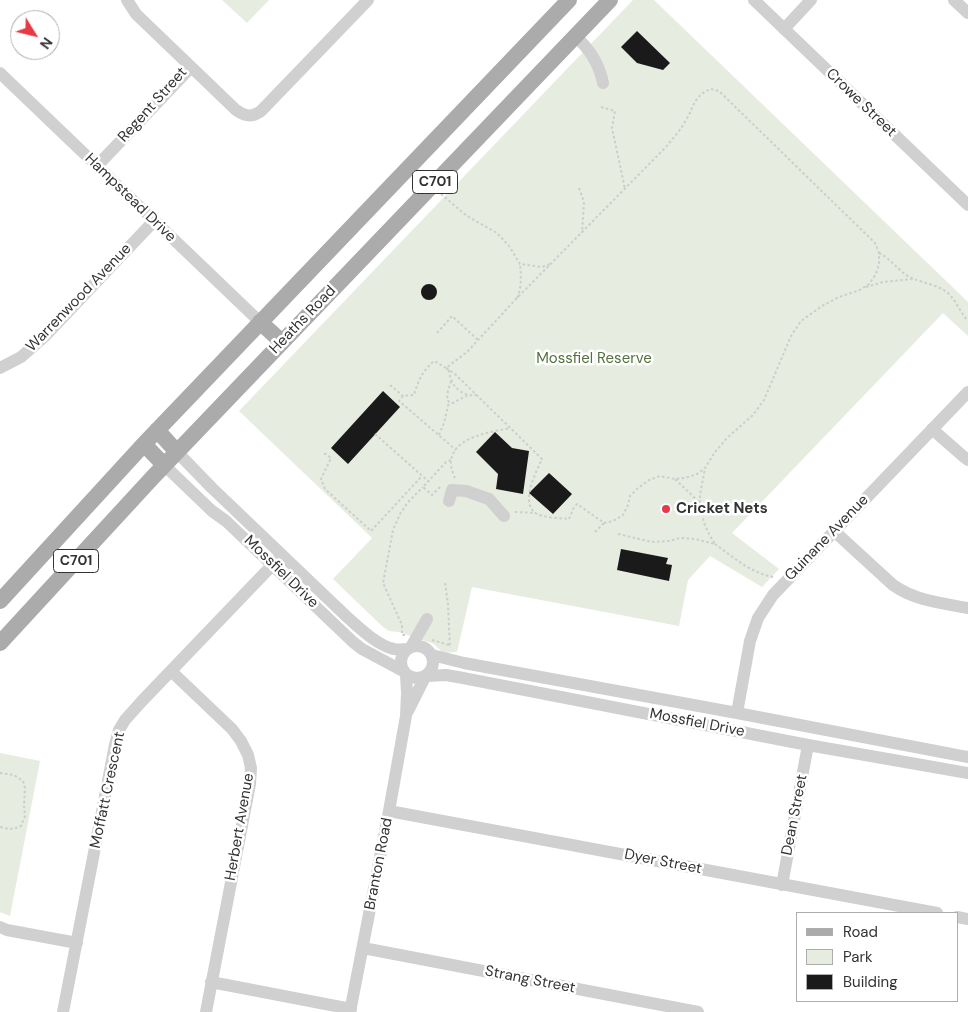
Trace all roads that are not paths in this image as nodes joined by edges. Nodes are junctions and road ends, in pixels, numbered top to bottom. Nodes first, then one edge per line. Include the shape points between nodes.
1 (122, 0) edge
2 (368, 0) edge
3 (569, 0) edge
4 (610, 0) edge
5 (754, 0) edge
6 (812, 0) edge
7 (954, 0) edge
8 (968, 13) edge
9 (784, 29) junction
10 (575, 36) junction
11 (191, 67) junction
12 (0, 73) edge
13 (603, 83) dead end
14 (249, 116) junction
15 (249, 130) dead end
16 (96, 166) junction
17 (968, 205) edge
18 (154, 221) junction
19 (260, 322) junction
20 (282, 342) junction
21 (0, 368) edge
22 (968, 392) edge
23 (932, 429) junction
24 (157, 430) junction
25 (144, 444) junction
26 (177, 452) junction
27 (968, 460) edge
28 (164, 465) junction
29 (449, 501) dead end
30 (506, 512) road end
31 (834, 531) junction
32 (282, 555) junction
33 (273, 565) junction
34 (0, 601) edge
35 (968, 608) edge
36 (0, 643) edge
37 (408, 644) junction
38 (431, 648) junction
39 (171, 671) junction
40 (404, 673) junction
41 (426, 676) junction
42 (737, 713) junction
43 (406, 716) junction
44 (808, 745) junction
45 (968, 757) edge
46 (968, 774) edge
47 (390, 811) junction
48 (782, 885) junction
49 (931, 912) edge
50 (0, 927) edge
51 (77, 943) junction
52 (363, 948) junction
53 (211, 982) junction
54 (351, 1010) edge
55 (64, 1012) edge
56 (206, 1012) edge
57 (698, 1012) edge

1 - 11 street, Regent Street
2 - 14 street via 260,112
3 - 19 main road, Heaths Road / C701
4 - 10 main road, Heaths Road / C701
5 - 9 street, Crowe Street
6 - 9 street
7 - 8 street
9 - 17 street, Crowe Street
10 - 13 street via 596,62
10 - 20 main road, Heaths Road / C701
11 - 14 street via 236,110
11 - 16 street, Regent Street
12 - 16 street, Hampstead Drive
14 - 15 street
16 - 18 street, Hampstead Drive
18 - 19 street, Hampstead Drive
18 - 21 street, Warrenwood Avenue via 44,337 21,357
19 - 20 main road
19 - 24 main road, Heaths Road / C701
20 - 26 main road, Heaths Road / C701
22 - 23 street, Guinane Avenue
23 - 27 street
23 - 31 street, Guinane Avenue
24 - 25 main road, Heaths Road / C701
24 - 26 main road
25 - 28 main road
25 - 34 main road, Heaths Road / C701
26 - 28 main road, Heaths Road / C701
26 - 32 street, Mossfiel Drive
28 - 33 street, Mossfiel Drive
28 - 36 main road, Heaths Road / C701
29 - 30 street via 452,490 466,491 489,498
31 - 35 street via 900,591
31 - 42 street, Guinane Avenue via 772,595 758,618 750,641
32 - 33 street, Moffatt Crescent
32 - 37 street, Mossfiel Drive via 367,635 394,650
33 - 39 street, Moffatt Crescent
33 - 40 street, Mossfiel Drive via 362,649
37 - 38 street
37 - 38 street via 427,619
37 - 40 street via 400,662
38 - 41 street via 433,666
38 - 42 street, Mossfiel Drive via 464,663
39 - 51 street, Moffatt Crescent via 119,730
39 - 53 street, Herbert Avenue via 232,729 248,755 251,768
40 - 41 street via 415,679
40 - 43 street, Branton Road
41 - 43 street, Branton Road
41 - 44 street, Mossfiel Drive via 463,678
42 - 45 street, Mossfiel Drive
43 - 47 street, Branton Road
44 - 46 street, Mossfiel Drive
44 - 48 street, Dean Street
47 - 48 street, Dyer Street
47 - 52 street, Branton Road
48 - 49 street, Dyer Street
50 - 51 street
51 - 55 street, Moffatt Crescent
52 - 54 street, Branton Road
52 - 57 street, Strang Street
53 - 54 street
53 - 56 street, Herbert Avenue

